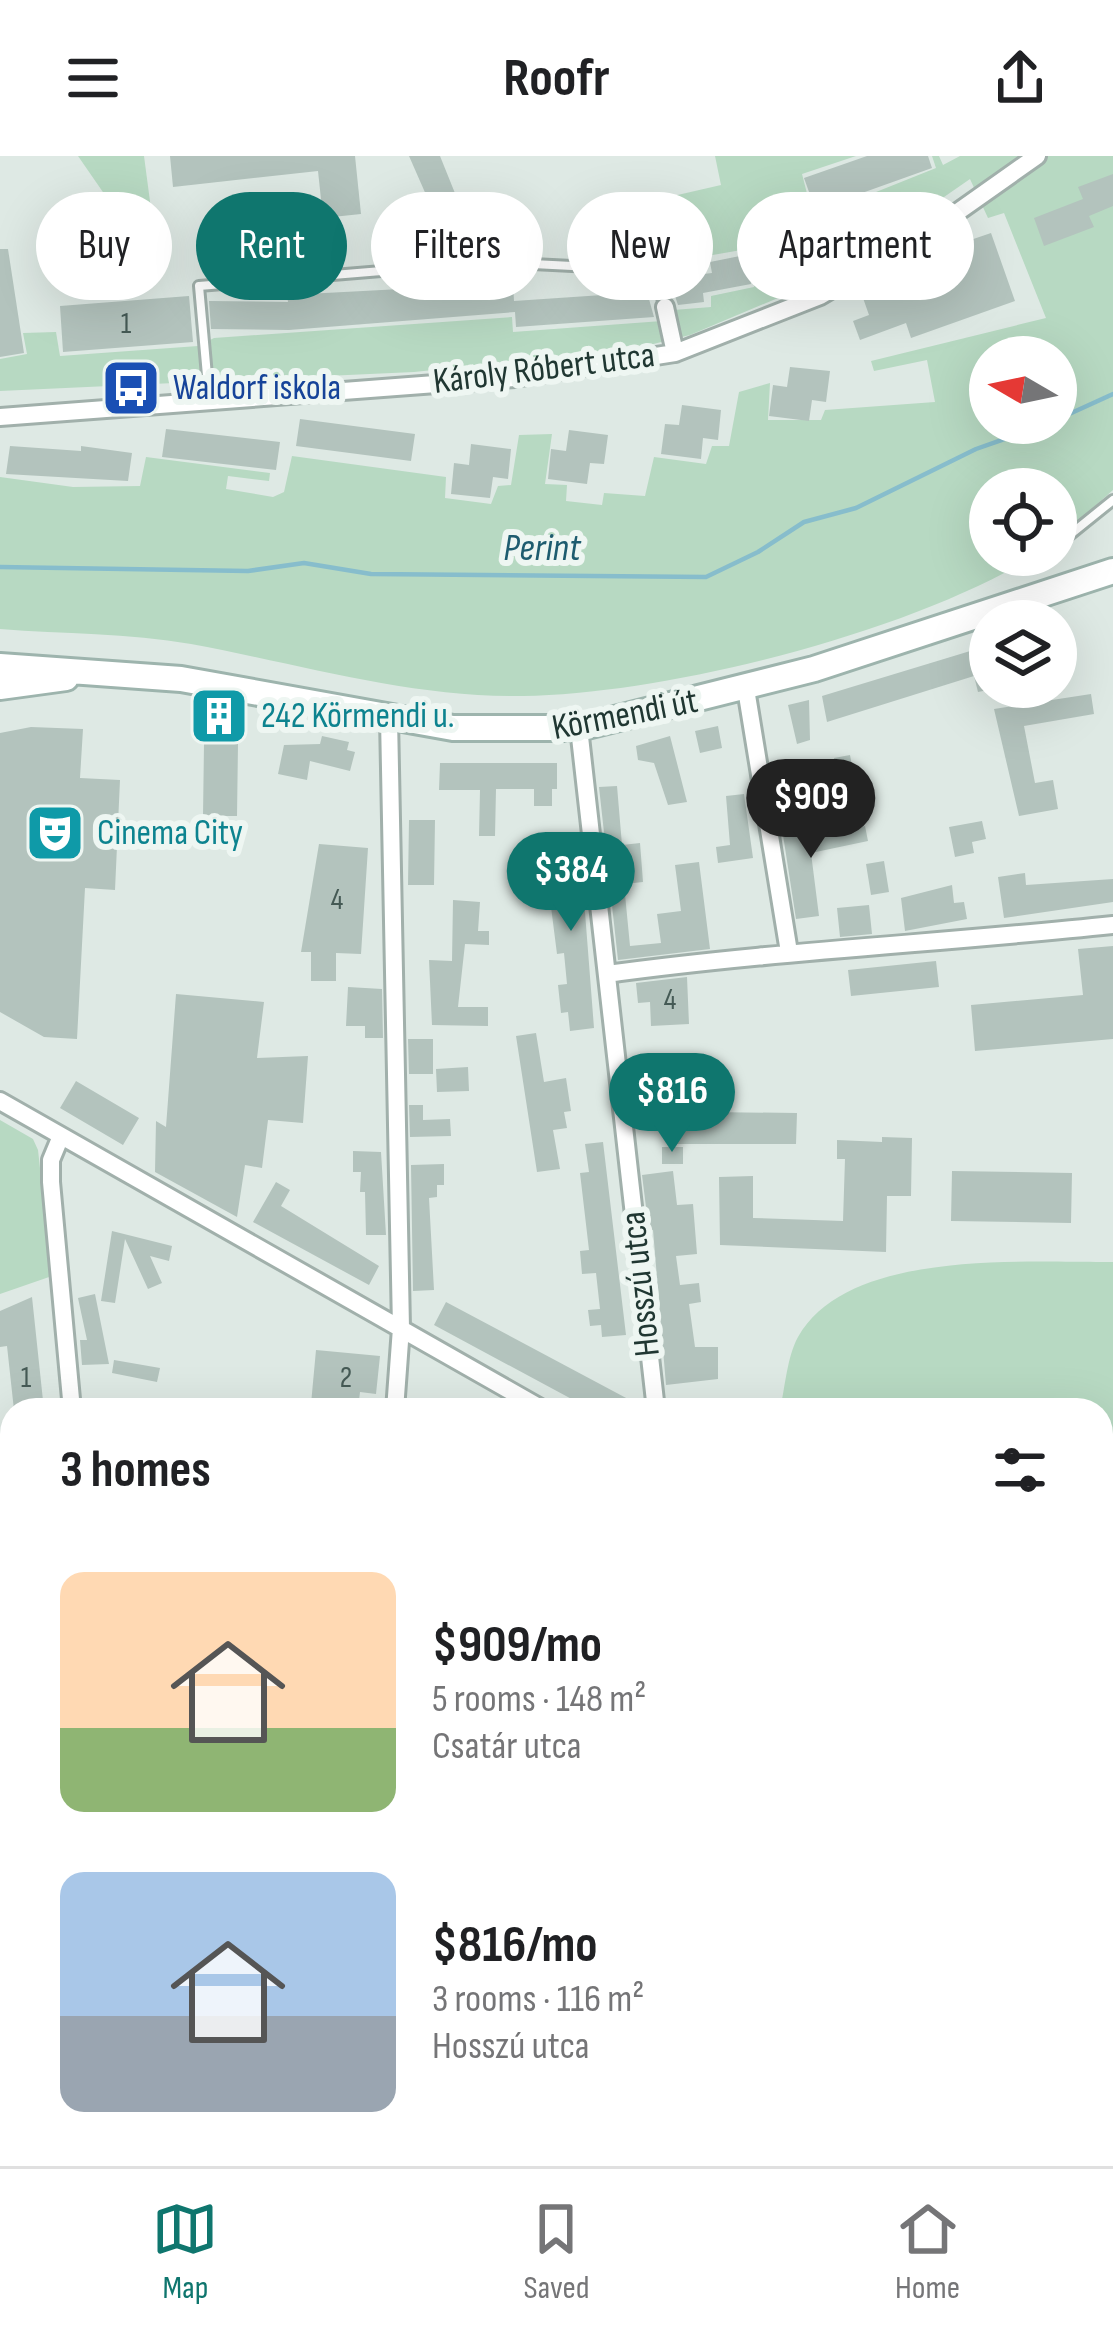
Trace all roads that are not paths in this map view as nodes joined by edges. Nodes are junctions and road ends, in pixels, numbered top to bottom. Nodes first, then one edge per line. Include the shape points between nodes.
1 (1037, 156) edge
2 (567, 266) edge
3 (663, 300) edge
4 (675, 352) junction
5 (209, 399) junction
6 (0, 417) edge
7 (1113, 500) edge
8 (1077, 529) edge
9 (1113, 571) edge
10 (0, 665) edge
11 (122, 673) junction
12 (0, 687) edge
13 (746, 689) junction
14 (389, 718) junction
15 (579, 728) junction
16 (1113, 926) edge
17 (789, 952) junction
18 (607, 974) junction
19 (0, 1101) edge
20 (61, 1136) junction
21 (401, 1328) junction
22 (71, 1398) edge
23 (396, 1398) edge
24 (523, 1398) edge
25 (655, 1398) edge

1 - 4 street, Károly Róbert utca via 820,296
2 - 5 lane via 490,262 199,286
3 - 4 street
4 - 5 street, Károly Róbert utca via 515,378
5 - 6 street, Károly Róbert utca
7 - 8 lane
9 - 13 street, Körmendi út
10 - 11 street, Körmendi út
11 - 12 street, Körmendi út
11 - 14 street, Körmendi út
13 - 15 street, Körmendi út
13 - 17 street
14 - 15 street, Körmendi út via 492,732
14 - 21 street
15 - 18 street, Hosszú utca
16 - 17 street
17 - 18 street
18 - 25 street, Hosszú utca
19 - 20 street
20 - 21 street
20 - 22 street via 51,1160
21 - 23 street
21 - 24 street

